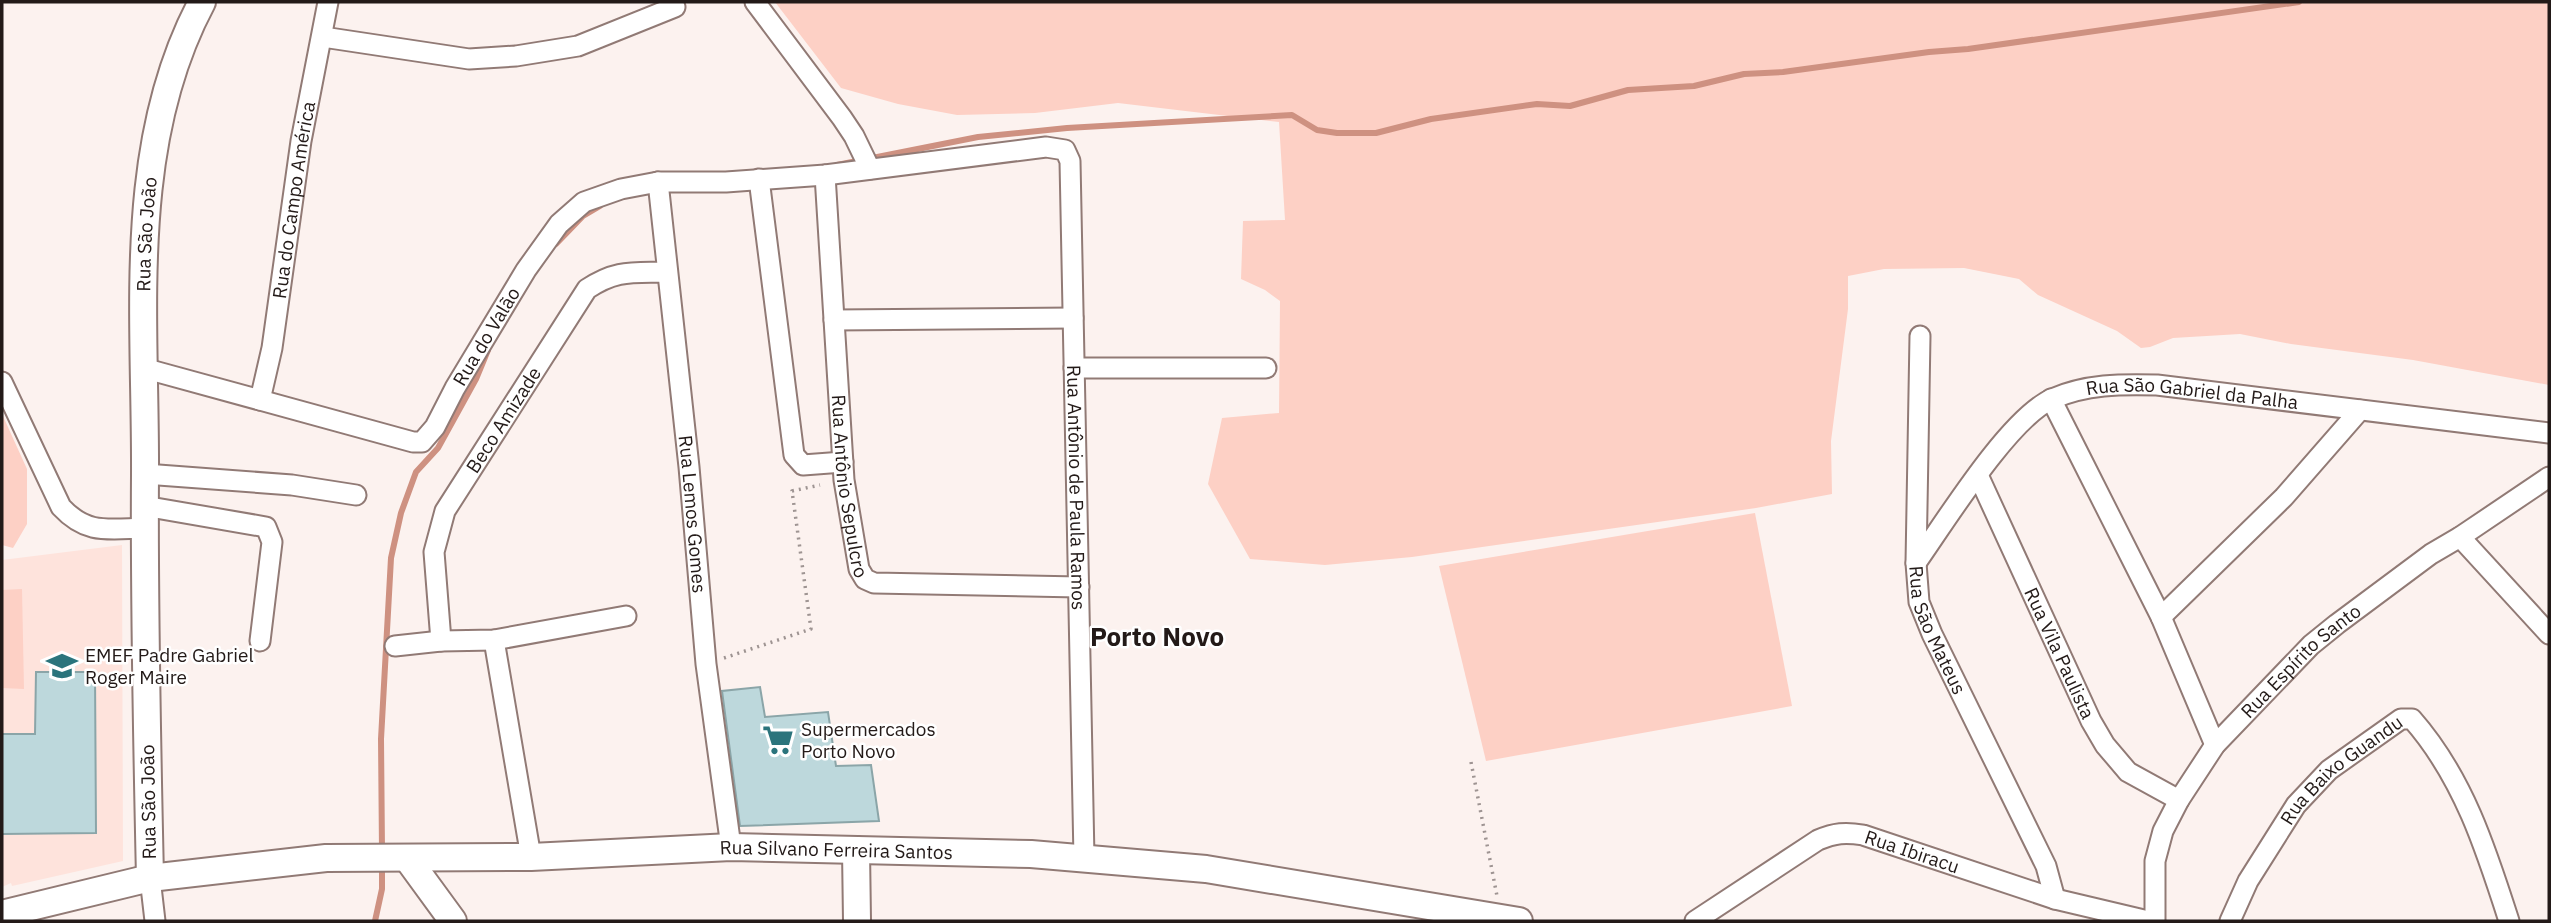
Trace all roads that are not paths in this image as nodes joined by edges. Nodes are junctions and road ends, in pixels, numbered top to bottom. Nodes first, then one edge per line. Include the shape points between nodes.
1 (202, 2) edge
2 (328, 2) edge
3 (755, 2) edge
4 (675, 7) dead end
5 (323, 37) junction
6 (1070, 161) joint
7 (870, 169) junction
8 (825, 175) junction
9 (759, 179) junction
10 (658, 181) junction
11 (667, 272) junction
12 (1073, 318) junction
13 (834, 320) junction
14 (1920, 336) dead end
15 (143, 368) junction
16 (1074, 368) junction
17 (1266, 368) dead end
18 (2, 382) edge
19 (2051, 399) junction
20 (260, 400) junction
21 (2360, 410) junction
22 (2549, 433) edge
23 (844, 471) junction
24 (145, 474) junction
25 (1978, 475) junction
26 (2549, 477) edge
27 (356, 495) dead end
28 (144, 517) junction
29 (2460, 537) junction
30 (1916, 564) junction
31 (1079, 587) junction
32 (626, 616) dead end
33 (2161, 617) junction
34 (2549, 634) edge
35 (494, 640) junction
36 (260, 641) dead end
37 (441, 641) junction
38 (395, 646) dead end
39 (2215, 745) junction
40 (2179, 800) junction
41 (732, 847) junction
42 (856, 850) junction
43 (407, 858) junction
44 (531, 858) junction
45 (1084, 858) junction
46 (150, 877) junction
47 (2055, 899) junction
48 (2, 914) edge
49 (1510, 920) edge
50 (155, 921) edge
51 (453, 921) edge
52 (857, 921) edge
53 (1695, 921) edge
54 (2148, 921) edge
55 (2155, 921) edge
56 (2230, 921) edge
57 (2509, 921) edge

1 - 15 street, Rua São João via 184,36 164,97 151,163
2 - 5 street, Rua do Campo América
3 - 7 street via 842,118
4 - 5 street via 578,46 516,56 469,59
5 - 20 street, Rua do Campo América
6 - 7 street, Rua do Valão via 1065,150 1046,147
6 - 12 street, Rua Antônio de Paula Ramos
7 - 8 street, Rua do Valão
8 - 9 street, Rua do Valão
8 - 13 street, Rua Antônio Sepulcro
9 - 10 street, Rua do Valão
9 - 23 street via 794,455 803,465
10 - 11 street, Rua Lemos Gomes
10 - 20 street, Rua do Valão via 584,202 559,225 526,270 422,442
11 - 37 street, Beco Amizade via 618,273 587,289 445,511 434,552
11 - 41 street, Rua Lemos Gomes via 706,664
12 - 13 street
12 - 16 street, Rua Antônio de Paula Ramos
13 - 23 street, Rua Antônio Sepulcro
14 - 30 street, Rua São Mateus
15 - 20 street, Rua do Valão
15 - 24 street, Rua São João
16 - 17 street
16 - 31 street, Rua Antônio de Paula Ramos
18 - 28 street via 61,507 74,521 103,529
19 - 21 street, Rua São Gabriel da Palha via 2092,386 2157,385
19 - 25 street, Rua São Gabriel da Palha via 2028,414
19 - 33 street
21 - 22 street, Rua São Gabriel da Palha
21 - 33 street via 2284,497
23 - 31 street, Rua Antônio Sepulcro via 859,569 865,579 874,583
24 - 27 street via 292,485
24 - 28 street, Rua São João
25 - 30 street, Rua São Gabriel da Palha
25 - 40 street, Rua Vila Paulista via 2105,745 2128,772
26 - 29 street, Rua Espírito Santo
28 - 36 street via 265,527 272,542
28 - 46 street, Rua São João
29 - 34 street
29 - 39 street, Rua Espírito Santo via 2311,645
30 - 47 street, Rua São Mateus via 1919,602 1932,634 2046,866
31 - 45 street, Rua Antônio de Paula Ramos
32 - 35 street
33 - 39 street
35 - 37 street
35 - 44 street
37 - 38 street
39 - 40 street, Rua Espírito Santo
40 - 55 street, Rua Espírito Santo via 2163,831 2155,861
41 - 42 street, Rua Silvano Ferreira Santos
41 - 44 street, Rua Silvano Ferreira Santos
42 - 45 street, Rua Silvano Ferreira Santos
42 - 52 street
43 - 44 street, Rua Silvano Ferreira Santos
43 - 46 street, Rua Silvano Ferreira Santos via 326,858
43 - 51 street
45 - 49 street, Rua Silvano Ferreira Santos via 1206,869
46 - 48 street, Rua Silvano Ferreira Santos
46 - 50 street
47 - 53 street, Rua Ibiracu via 1845,832 1818,840
47 - 54 street, Rua Ibiracu
56 - 57 street, Rua Baixo Guandu via 2248,881 2296,805 2329,770 2401,719 2412,719 2457,782

